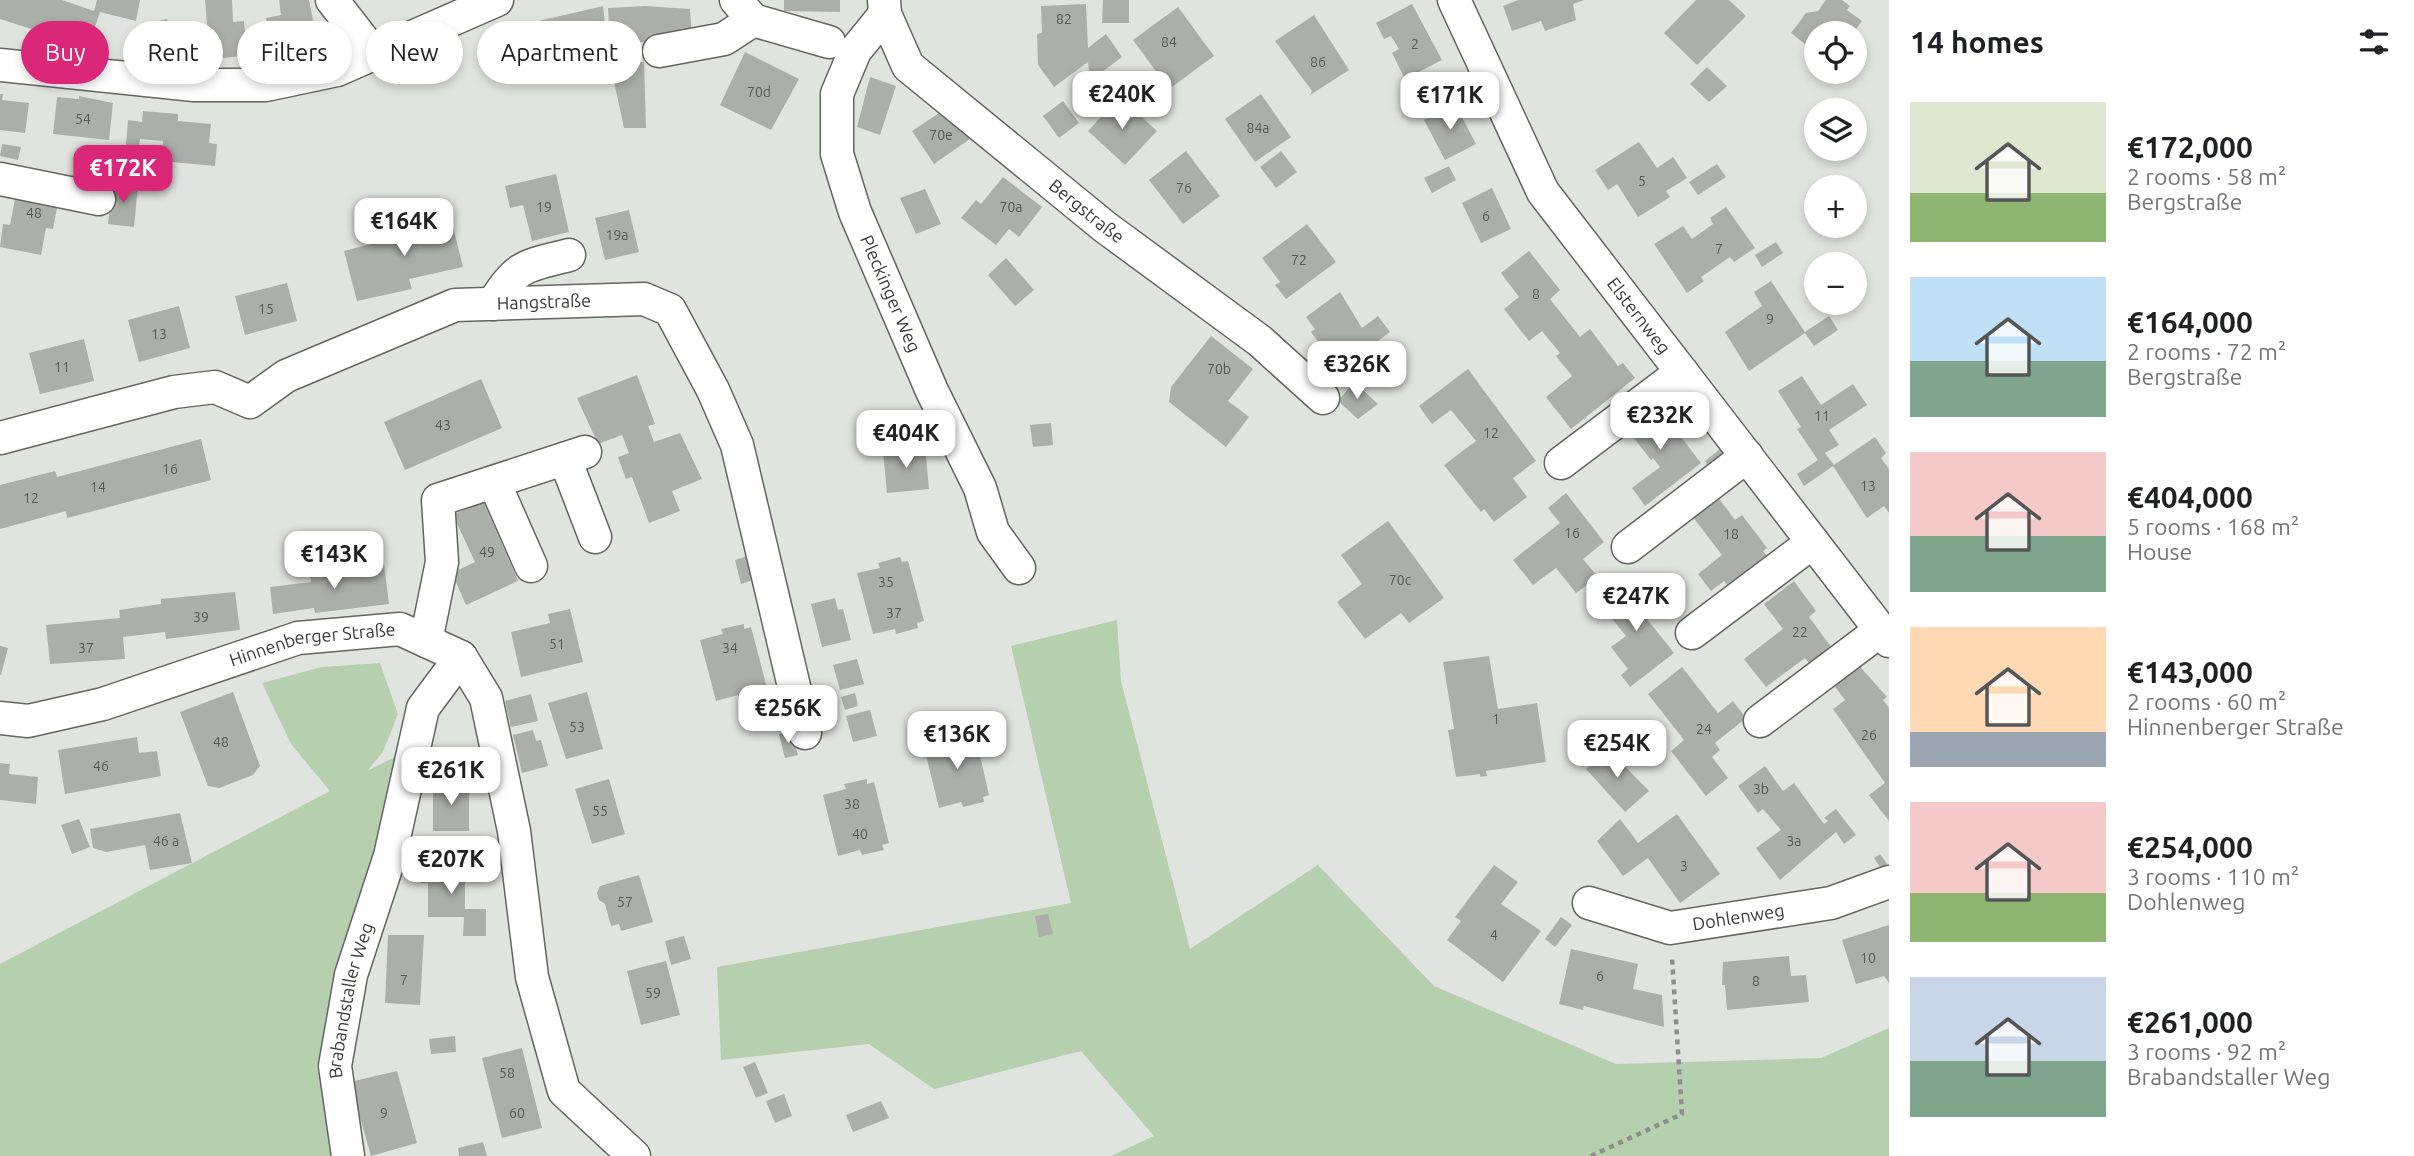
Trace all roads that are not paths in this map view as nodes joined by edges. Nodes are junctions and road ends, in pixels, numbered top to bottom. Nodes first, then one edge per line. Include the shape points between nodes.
1 (332, 0) edge
2 (497, 0) edge
3 (1454, 0) edge
4 (885, 7) edge
5 (744, 10) edge
6 (449, 21) edge
7 (829, 42) dead end
8 (366, 44) edge
9 (659, 51) dead end
10 (366, 57) edge
11 (0, 65) edge
12 (0, 179) edge
13 (99, 199) dead end
14 (569, 255) dead end
15 (493, 304) junction
16 (1682, 372) junction
17 (1324, 398) dead end
18 (0, 438) edge
19 (1746, 456) junction
20 (1560, 463) dead end
21 (494, 482) junction
22 (595, 537) dead end
23 (1813, 542) junction
24 (1628, 547) dead end
25 (531, 566) dead end
26 (1019, 568) dead end
27 (1692, 634) dead end
28 (1885, 635) edge
29 (426, 641) junction
30 (461, 657) junction
31 (0, 718) edge
32 (1760, 721) dead end
33 (805, 733) dead end
34 (1889, 882) edge
35 (1589, 902) dead end
36 (348, 1156) edge
37 (634, 1156) edge

1 - 8 street
2 - 6 street
3 - 16 street, Elsternweg via 1543,192
4 - 17 street, Bergstraße via 908,66 1105,227 1260,341
4 - 26 street, Pleckinger Weg via 855,51 837,94 837,154 855,212 932,391 980,488 993,532
5 - 7 street
5 - 9 street via 724,39
10 - 11 street via 299,79 235,87
12 - 13 street
14 - 15 street via 522,267 507,280
15 - 18 street, Hangstraße via 455,305 286,376 250,402 215,387 174,392
15 - 33 street, Hangstraße via 644,299 670,310 737,445
16 - 19 street, Elsternweg
16 - 20 street
19 - 23 street, Elsternweg
19 - 24 street
21 - 22 street via 575,455
21 - 25 street
21 - 29 street via 438,500 442,562
23 - 27 street
23 - 28 street, Elsternweg
28 - 32 street
29 - 30 street, Hinnenberger Straße
29 - 31 street, Hinnenberger Straße via 400,629 298,638 103,704 28,721
30 - 36 street, Brabandstaller Weg via 423,708 390,856 351,975 335,1066
30 - 37 street via 486,698 514,831 531,976 564,1090
34 - 35 street, Dohlenweg via 1831,903 1670,928

